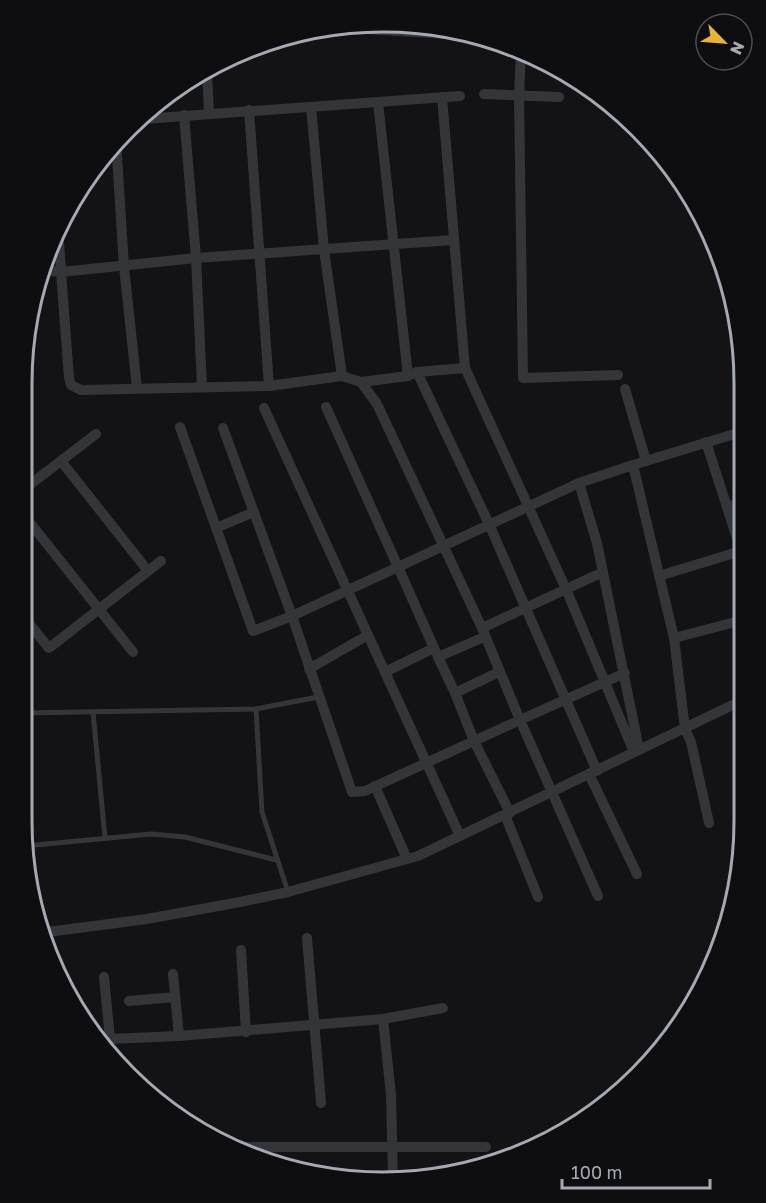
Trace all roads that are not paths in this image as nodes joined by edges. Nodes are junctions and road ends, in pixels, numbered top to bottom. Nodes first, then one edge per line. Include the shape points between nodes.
1 (521, 59) edge
2 (207, 79) edge
3 (484, 94) dead end
4 (519, 95) junction
5 (460, 96) dead end
6 (442, 97) junction
7 (559, 97) dead end
8 (378, 102) junction
9 (310, 107) junction
10 (249, 110) junction
11 (209, 114) junction
12 (184, 115) junction
13 (152, 118) edge
14 (117, 154) edge
15 (453, 240) junction
16 (394, 244) junction
17 (59, 245) edge
18 (324, 250) junction
19 (258, 256) junction
20 (196, 258) junction
21 (124, 267) junction
22 (50, 271) edge
23 (61, 272) junction
24 (465, 368) junction
25 (412, 374) junction
26 (618, 375) dead end
27 (342, 376) junction
28 (361, 382) junction
29 (202, 386) junction
30 (269, 386) junction
31 (137, 388) junction
32 (625, 389) dead end
33 (326, 407) dead end
34 (264, 408) dead end
35 (180, 427) dead end
36 (223, 428) dead end
37 (96, 434) dead end
38 (734, 434) edge
39 (706, 442) junction
40 (62, 460) junction
41 (646, 461) junction
42 (633, 465) junction
43 (32, 483) edge
44 (579, 483) junction
45 (734, 505) edge
46 (528, 507) junction
47 (727, 507) junction
48 (254, 512) junction
49 (489, 524) junction
50 (32, 525) edge
51 (216, 528) junction
52 (734, 528) edge
53 (443, 546) junction
54 (734, 555) edge
55 (161, 561) dead end
56 (398, 567) junction
57 (148, 571) junction
58 (603, 572) junction
59 (659, 576) junction
60 (566, 589) junction
61 (348, 591) junction
62 (526, 608) junction
63 (99, 609) junction
64 (292, 616) junction
65 (734, 622) edge
66 (32, 627) edge
67 (483, 633) junction
68 (368, 635) junction
69 (674, 638) junction
70 (133, 652) dead end
71 (436, 653) junction
72 (309, 669) junction
73 (385, 672) junction
74 (499, 672) junction
75 (625, 673) junction
76 (606, 681) junction
77 (455, 693) junction
78 (318, 697) junction
79 (566, 699) junction
80 (734, 704) edge
81 (256, 709) junction
82 (93, 711) junction
83 (32, 713) edge
84 (520, 720) junction
85 (685, 729) junction
86 (474, 741) junction
87 (637, 750) junction
88 (426, 763) junction
89 (593, 773) junction
90 (375, 786) junction
91 (553, 792) junction
92 (507, 814) junction
93 (709, 823) dead end
94 (460, 836) junction
95 (105, 838) junction
96 (32, 845) edge
97 (407, 859) junction
98 (276, 860) junction
99 (637, 874) dead end
100 (288, 892) junction
101 (598, 896) dead end
102 (538, 897) dead end
103 (50, 932) edge
104 (307, 938) dead end
105 (241, 951) dead end
106 (173, 974) dead end
107 (104, 977) dead end
108 (175, 997) junction
109 (129, 1001) dead end
110 (442, 1008) dead end
111 (382, 1019) junction
112 (315, 1025) junction
113 (246, 1032) junction
114 (105, 1035) edge
115 (179, 1036) junction
116 (109, 1040) edge
117 (321, 1103) dead end
118 (254, 1147) edge
119 (393, 1147) junction
120 (486, 1147) dead end
121 (393, 1172) edge

1 - 4 street
2 - 11 street
3 - 4 street
4 - 7 street
4 - 26 street via 523,378
5 - 6 street
6 - 8 street
6 - 15 street
8 - 9 street
8 - 16 street
9 - 10 street
9 - 18 street
10 - 11 street
10 - 19 street
11 - 12 street
12 - 13 street
12 - 20 street
14 - 21 street
15 - 16 street
15 - 24 street
16 - 18 street
16 - 25 street
17 - 23 street
18 - 19 street
18 - 27 street
19 - 20 street
19 - 30 street
20 - 21 street
20 - 29 street
21 - 23 street
21 - 31 street
22 - 23 street
23 - 31 street via 71,385 87,391
24 - 25 street
24 - 46 street
25 - 28 street
25 - 49 street
27 - 28 street
27 - 30 street
28 - 53 street via 377,404
29 - 30 street
29 - 31 street
32 - 41 street
33 - 56 street
34 - 61 street
35 - 51 street
36 - 48 street
37 - 40 street
38 - 39 street
39 - 41 street
39 - 47 street
40 - 43 street
40 - 57 street
41 - 42 street
42 - 44 street
42 - 59 street
44 - 46 street
44 - 58 street
45 - 47 street
46 - 49 street
46 - 60 street
47 - 52 street
48 - 51 street
48 - 64 street
49 - 53 street
49 - 62 street
50 - 63 street
51 - 64 street via 253,631
53 - 56 street
53 - 67 street
54 - 59 street
55 - 57 street
56 - 61 street
56 - 71 street
57 - 63 street
58 - 60 street
58 - 75 street
59 - 69 street
60 - 62 street
60 - 76 street
61 - 64 street
61 - 68 street
62 - 67 street
62 - 79 street
63 - 66 street via 49,648
63 - 70 street
64 - 72 street
65 - 69 street
67 - 71 street
67 - 74 street
68 - 72 street
68 - 73 street
69 - 85 street
71 - 73 street
71 - 77 street
72 - 78 street
73 - 88 street
74 - 77 street
74 - 84 street
75 - 76 street
75 - 87 street
76 - 79 street
76 - 87 street
77 - 86 street
78 - 81 lane
78 - 90 street via 351,790 359,792
79 - 84 street
79 - 89 street
80 - 85 street
81 - 82 lane
81 - 98 lane via 262,812
82 - 83 lane
82 - 95 lane
84 - 86 street
84 - 91 street
85 - 87 street
85 - 93 street
86 - 88 street
86 - 92 street
87 - 89 street
88 - 90 street
88 - 94 street
89 - 91 street
89 - 99 street
90 - 97 street
91 - 92 street
91 - 101 street
92 - 94 street
92 - 102 street
94 - 97 street
95 - 96 lane
95 - 98 lane via 151,834 185,837
97 - 100 street
98 - 100 lane
100 - 103 street via 147,919
104 - 112 street
105 - 113 street
106 - 108 street
107 - 114 street
108 - 109 street
108 - 115 street
110 - 111 street
111 - 112 street
111 - 119 street
112 - 113 street
112 - 117 street
113 - 115 street
115 - 116 street
118 - 119 street
119 - 120 street
119 - 121 street

